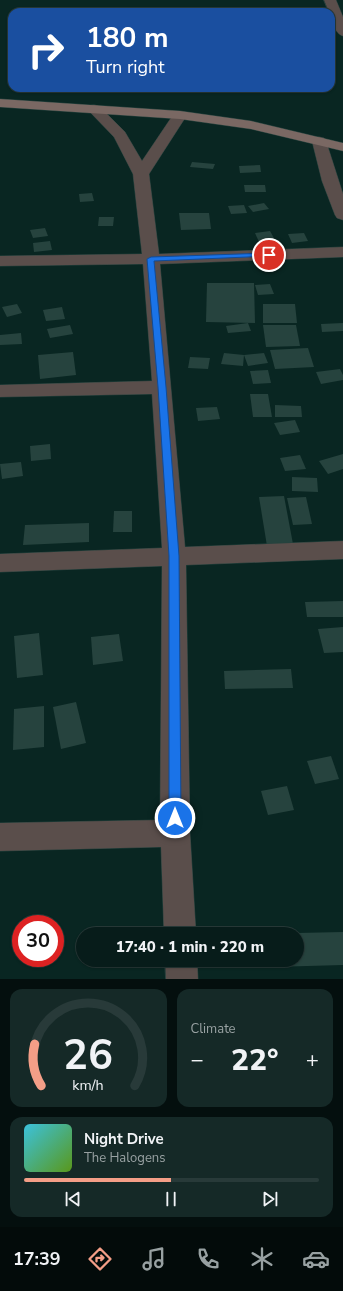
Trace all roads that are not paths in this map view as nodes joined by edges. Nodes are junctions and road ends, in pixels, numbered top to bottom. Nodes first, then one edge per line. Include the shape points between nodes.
1 (335, 12) edge
2 (343, 32) edge
3 (0, 103) edge
4 (94, 109) junction
5 (180, 115) junction
6 (319, 141) junction
7 (343, 147) edge
8 (141, 174) junction
9 (343, 215) edge
10 (343, 252) edge
11 (151, 259) junction
12 (0, 261) edge
13 (162, 387) junction
14 (0, 391) edge
15 (343, 550) edge
16 (174, 556) junction
17 (0, 563) edge
18 (175, 833) junction
19 (0, 838) edge
20 (180, 927) edge
21 (181, 967) edge
22 (182, 979) edge

1 - 2 street
3 - 4 main road
4 - 5 main road
4 - 8 street via 120,135
5 - 6 main road via 251,125
5 - 8 street
6 - 7 main road
6 - 9 street
8 - 11 street
10 - 11 street
11 - 12 street
11 - 13 street
13 - 14 street
13 - 16 street
15 - 16 street
16 - 17 street
16 - 18 street
18 - 19 street
18 - 20 street
21 - 22 street

